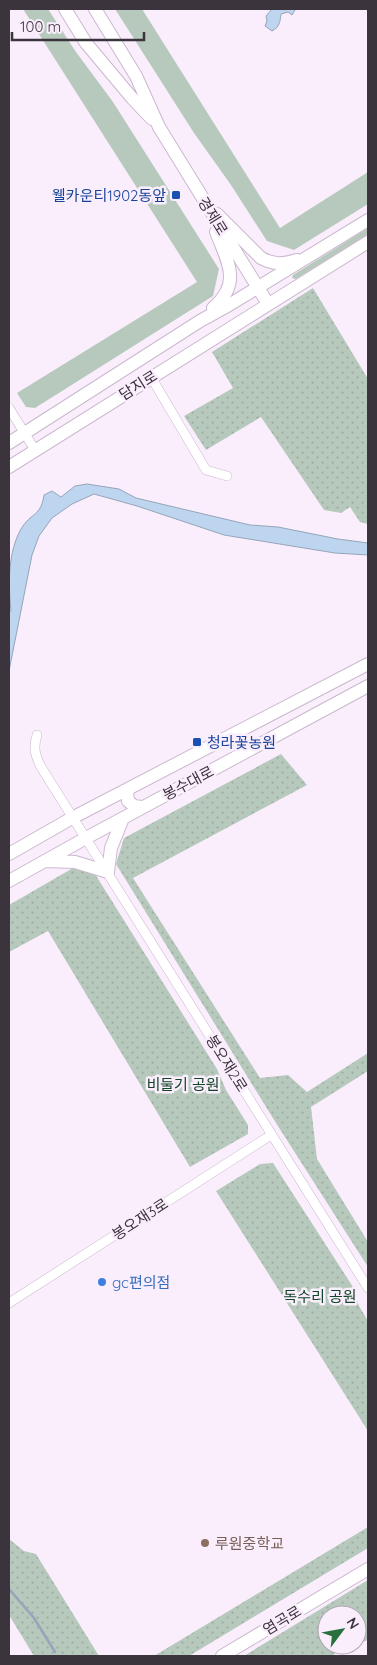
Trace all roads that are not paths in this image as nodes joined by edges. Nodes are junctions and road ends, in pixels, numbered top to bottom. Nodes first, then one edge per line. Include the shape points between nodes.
1 (65, 9) edge
2 (95, 9) edge
3 (159, 127) junction
4 (204, 202) junction
5 (368, 220) edge
6 (368, 242) edge
7 (314, 254) junction
8 (258, 287) junction
9 (268, 304) junction
10 (200, 321) junction
11 (151, 377) junction
12 (9, 408) edge
13 (24, 434) junction
14 (9, 443) edge
15 (35, 450) junction
16 (9, 467) edge
17 (227, 476) dead end
18 (368, 664) edge
19 (368, 686) edge
20 (37, 735) dead end
21 (130, 788) junction
22 (142, 807) junction
23 (72, 818) junction
24 (123, 818) junction
25 (86, 838) junction
26 (13, 852) edge
27 (45, 861) junction
28 (27, 871) junction
29 (107, 872) junction
30 (9, 881) edge
31 (272, 1135) junction
32 (368, 1288) edge
33 (9, 1303) edge
34 (368, 1569) edge
35 (222, 1656) edge

1 - 3 main road, 경제로 via 90,48
2 - 3 main road, 경제로 via 136,76
3 - 4 main road, 경제로
4 - 7 main road via 261,258 283,264
4 - 8 main road, 경제로
4 - 10 main road via 231,277 224,300
5 - 7 main road
6 - 9 main road, 담지로
7 - 8 main road
8 - 9 main road, 경제로
8 - 10 main road
9 - 11 main road, 담지로
10 - 13 main road
11 - 15 main road, 담지로
11 - 17 street via 206,470
12 - 13 street
13 - 14 main road
13 - 15 street
15 - 16 main road, 담지로
18 - 21 main road, 봉수대로
19 - 22 main road, 봉수대로
20 - 23 street, 봉오재2로 via 34,754
21 - 22 main road via 128,801
21 - 23 main road, 봉수대로
22 - 24 main road, 봉수대로
23 - 25 street, 봉오재2로
23 - 26 main road, 봉수대로
24 - 25 main road, 봉수대로
24 - 29 main road
25 - 27 main road, 봉수대로
25 - 29 street, 봉오재2로
26 - 28 main road via 25,850 33,854 32,865
27 - 28 main road, 봉수대로
27 - 29 main road via 75,862
28 - 30 main road, 봉수대로
29 - 31 street, 봉오재2로
31 - 32 street, 봉오재2로
31 - 33 street, 봉오재3로
34 - 35 main road, 염곡로

